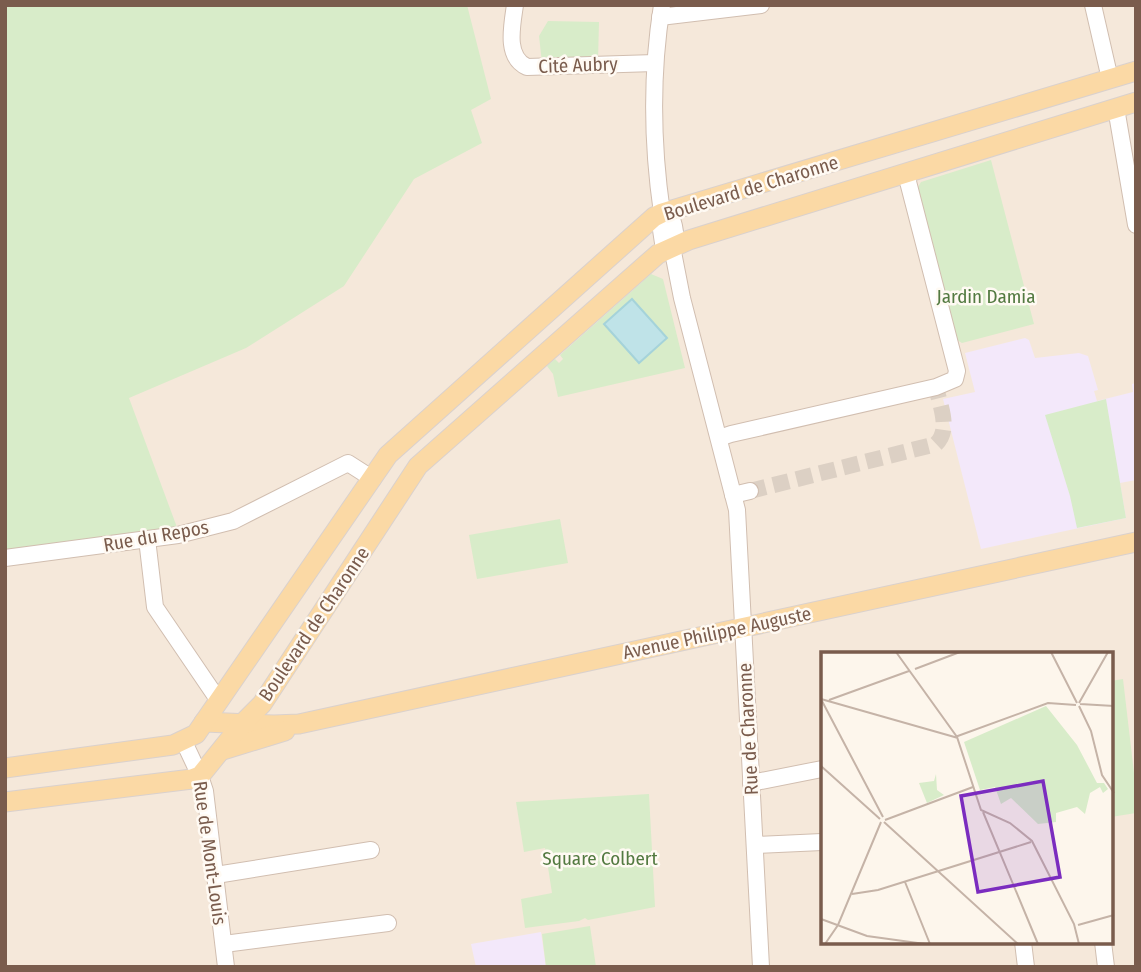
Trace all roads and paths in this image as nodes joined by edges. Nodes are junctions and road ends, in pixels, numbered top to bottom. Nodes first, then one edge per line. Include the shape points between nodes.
1 (515, 5) edge
2 (761, 5) edge
3 (1093, 5) edge
4 (661, 11) edge
5 (655, 63) junction
6 (1136, 71) edge
7 (1110, 79) junction
8 (1136, 102) edge
9 (1116, 108) junction
10 (906, 174) junction
11 (662, 213) junction
12 (1136, 225) edge
13 (672, 247) junction
14 (719, 438) junction
15 (397, 445) junction
16 (418, 466) junction
17 (373, 479) junction
18 (750, 491) tunnel mouth
19 (733, 495) junction
20 (147, 539) junction
21 (1136, 542) edge
22 (5, 558) edge
23 (743, 627) junction
24 (219, 701) junction
25 (204, 722) junction
26 (242, 724) junction
27 (299, 724) junction
28 (184, 742) junction
29 (223, 750) junction
30 (5, 768) edge
31 (821, 769) edge
32 (200, 776) junction
33 (751, 783) junction
34 (5, 802) edge
35 (821, 842) edge
36 (755, 845) junction
37 (371, 850) dead end
38 (216, 875) junction
39 (388, 923) dead end
40 (224, 944) junction
41 (1023, 944) edge
42 (1103, 944) edge
43 (226, 967) edge
44 (761, 967) edge
45 (1027, 967) edge
46 (1106, 967) edge

1 - 5 street, Cité Aubry via 513,51 527,67
2 - 4 street
3 - 7 street
4 - 5 street
5 - 11 street via 653,102
6 - 7 main road, Boulevard de Charonne
7 - 9 main road
7 - 11 main road, Boulevard de Charonne
8 - 9 main road, Boulevard de Charonne
9 - 10 main road, Boulevard de Charonne
9 - 12 street
10 - 13 main road, Boulevard de Charonne
10 - 14 street via 957,371 955,379
11 - 13 street, Rue de Charonne via 672,219 676,238
11 - 15 main road, Boulevard de Charonne
13 - 14 street, Rue de Charonne
13 - 16 main road, Boulevard de Charonne via 652,258
14 - 19 street, Rue de Charonne
15 - 16 main road
15 - 17 main road, Boulevard de Charonne
16 - 26 main road, Boulevard de Charonne via 262,704
17 - 20 street, Rue du Repos via 348,463 233,521
17 - 24 main road, Boulevard de Charonne
18 - 19 street
19 - 23 street, Rue de Charonne
20 - 22 street, Rue du Repos
20 - 24 street via 155,607
21 - 23 main road, Avenue Philippe Auguste
23 - 27 main road, Avenue Philippe Auguste
23 - 33 street, Rue de Charonne
24 - 25 main road, Boulevard de Charonne
25 - 26 main road, Avenue Philippe Auguste
25 - 28 main road, Boulevard de Charonne
26 - 27 main road, Avenue Philippe Auguste
26 - 29 main road, Boulevard de Charonne
27 - 29 main road, Avenue Philippe Auguste
28 - 30 main road
28 - 32 street, Rue de Mont-Louis
29 - 32 main road, Boulevard de Charonne
31 - 33 street
32 - 34 main road
32 - 38 street, Rue de Mont-Louis
33 - 36 street, Rue de Charonne
35 - 36 street
36 - 44 street, Rue de Charonne
37 - 38 street
38 - 40 street, Rue de Mont-Louis
39 - 40 street
40 - 43 street, Rue de Mont-Louis
41 - 45 street
42 - 46 street

